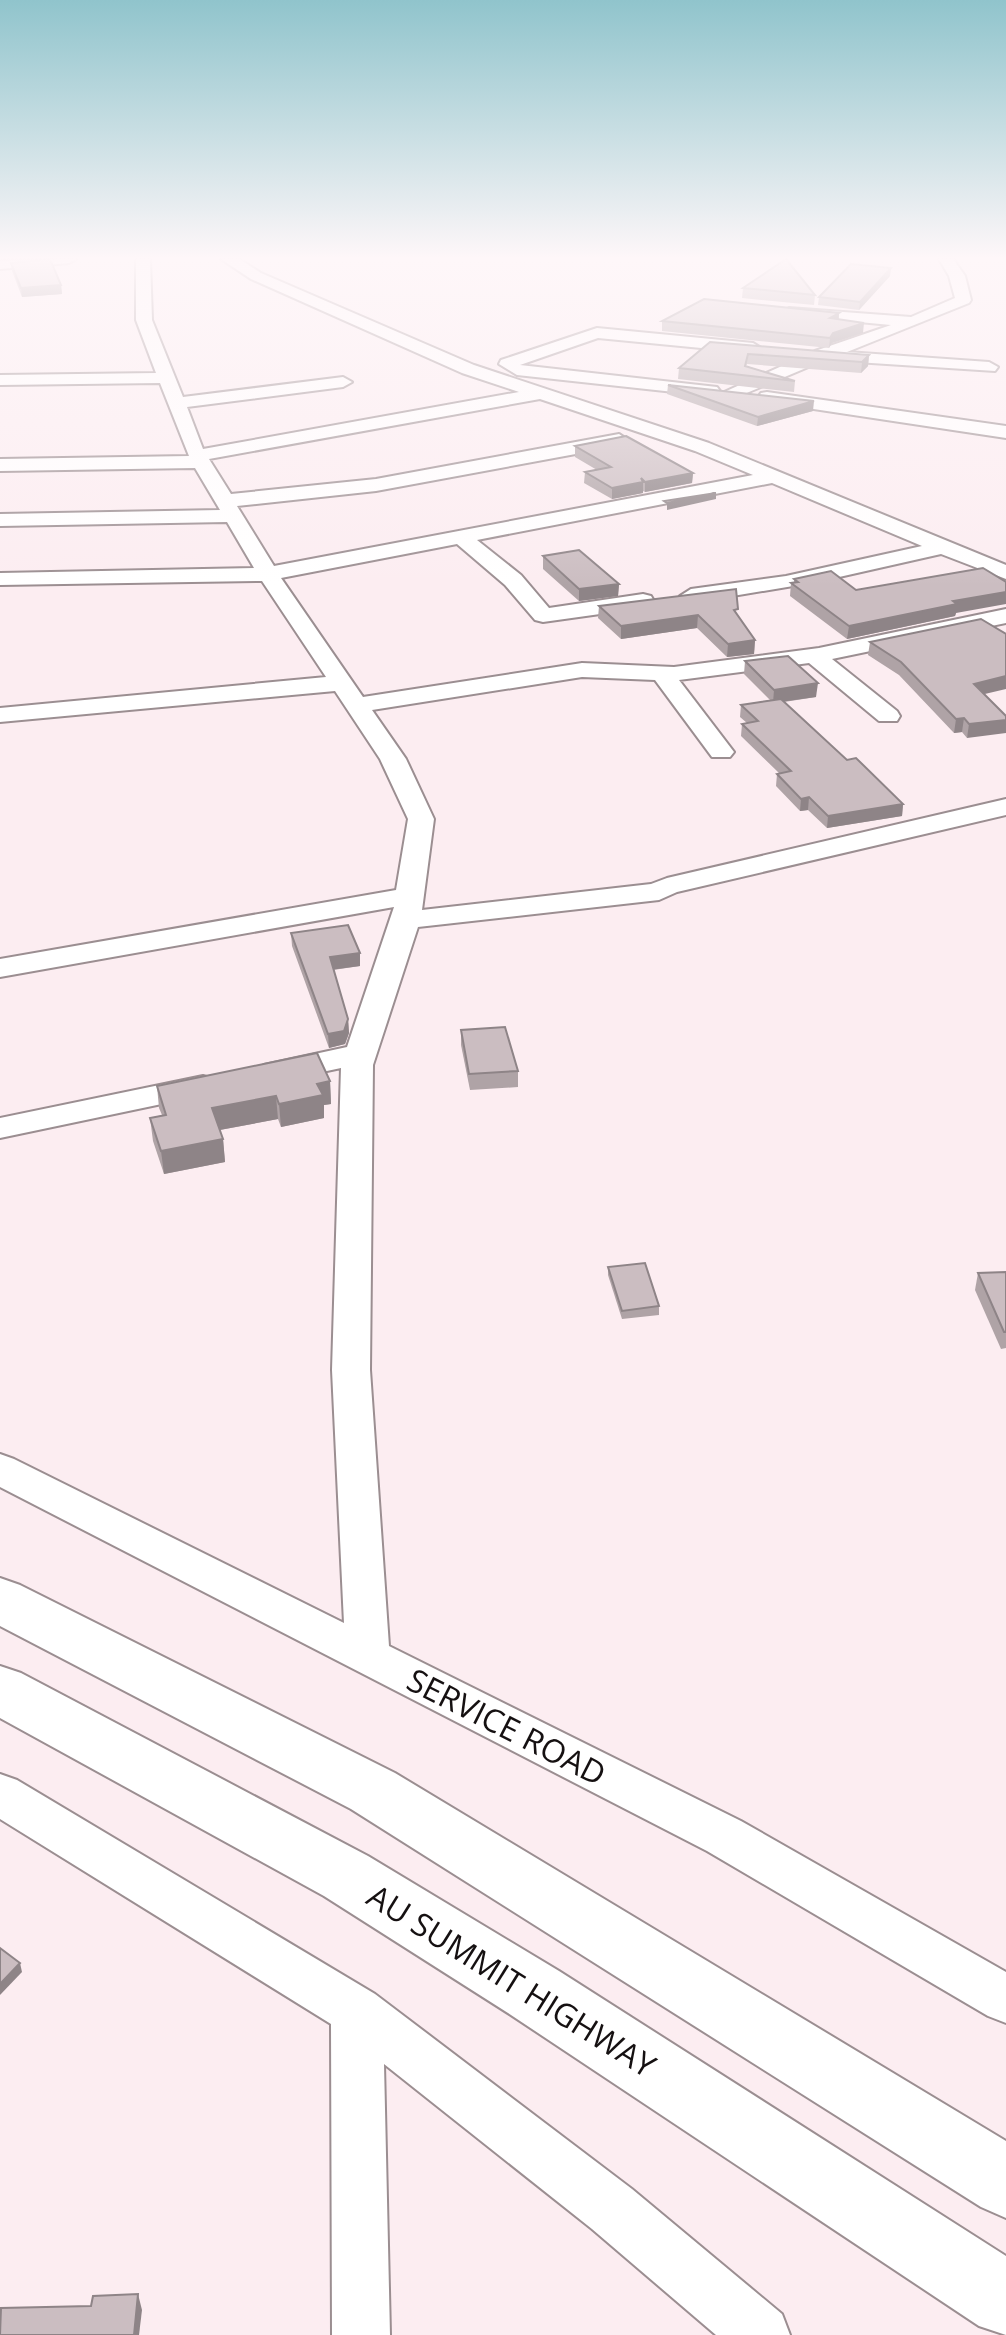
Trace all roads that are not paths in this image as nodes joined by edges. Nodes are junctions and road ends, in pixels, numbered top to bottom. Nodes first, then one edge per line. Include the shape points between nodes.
1 (164, 368) edge
2 (496, 368) joint
3 (794, 368) edge
4 (468, 369) joint
5 (0, 380) edge
6 (343, 382) dead end
7 (173, 390) junction
8 (541, 393) junction
9 (731, 393) junction
10 (1006, 432) edge
11 (658, 433) junction
12 (200, 459) junction
13 (0, 465) edge
14 (773, 477) junction
15 (229, 509) junction
16 (0, 520) edge
17 (462, 538) junction
18 (942, 547) junction
19 (1004, 571) edge
20 (268, 574) junction
21 (0, 579) edge
22 (1006, 616) edge
23 (814, 656) junction
24 (662, 674) junction
25 (349, 694) junction
26 (0, 715) edge
27 (888, 716) dead end
28 (721, 752) dead end
29 (1006, 807) edge
30 (408, 908) junction
31 (0, 968) edge
32 (361, 1054) junction
33 (0, 1128) edge
34 (0, 1469) edge
35 (0, 1600) edge
36 (368, 1656) junction
37 (0, 1690) edge
38 (0, 1794) edge
39 (1006, 1999) edge
40 (357, 2011) junction
41 (1006, 2182) edge
42 (1006, 2299) edge
43 (361, 2335) edge
44 (761, 2335) edge

1 - 7 street
2 - 4 street
2 - 9 street
3 - 9 street
4 - 8 street
5 - 7 street
6 - 7 street
7 - 12 street
8 - 11 street
8 - 12 street
9 - 10 street
11 - 14 street
11 - 15 street
12 - 13 street
12 - 15 street
14 - 17 street
14 - 18 street
15 - 16 street
15 - 20 street
17 - 18 street via 513,580 543,615 757,589
17 - 20 street
18 - 19 street
20 - 21 street
20 - 25 street
22 - 23 street
23 - 24 street
23 - 27 street
24 - 25 street via 582,670
24 - 28 street
25 - 26 street
25 - 30 street via 393,759 421,819
29 - 30 street via 659,892
30 - 31 street
30 - 32 street
32 - 33 street
32 - 36 street via 351,1370
34 - 36 street, SERVICE ROAD
35 - 41 main road via 373,1791
36 - 39 street, SERVICE ROAD via 724,1836
37 - 42 main road, AU SUMMIT HIGHWAY via 346,1876
38 - 40 street
40 - 43 street
40 - 44 street via 612,2209

